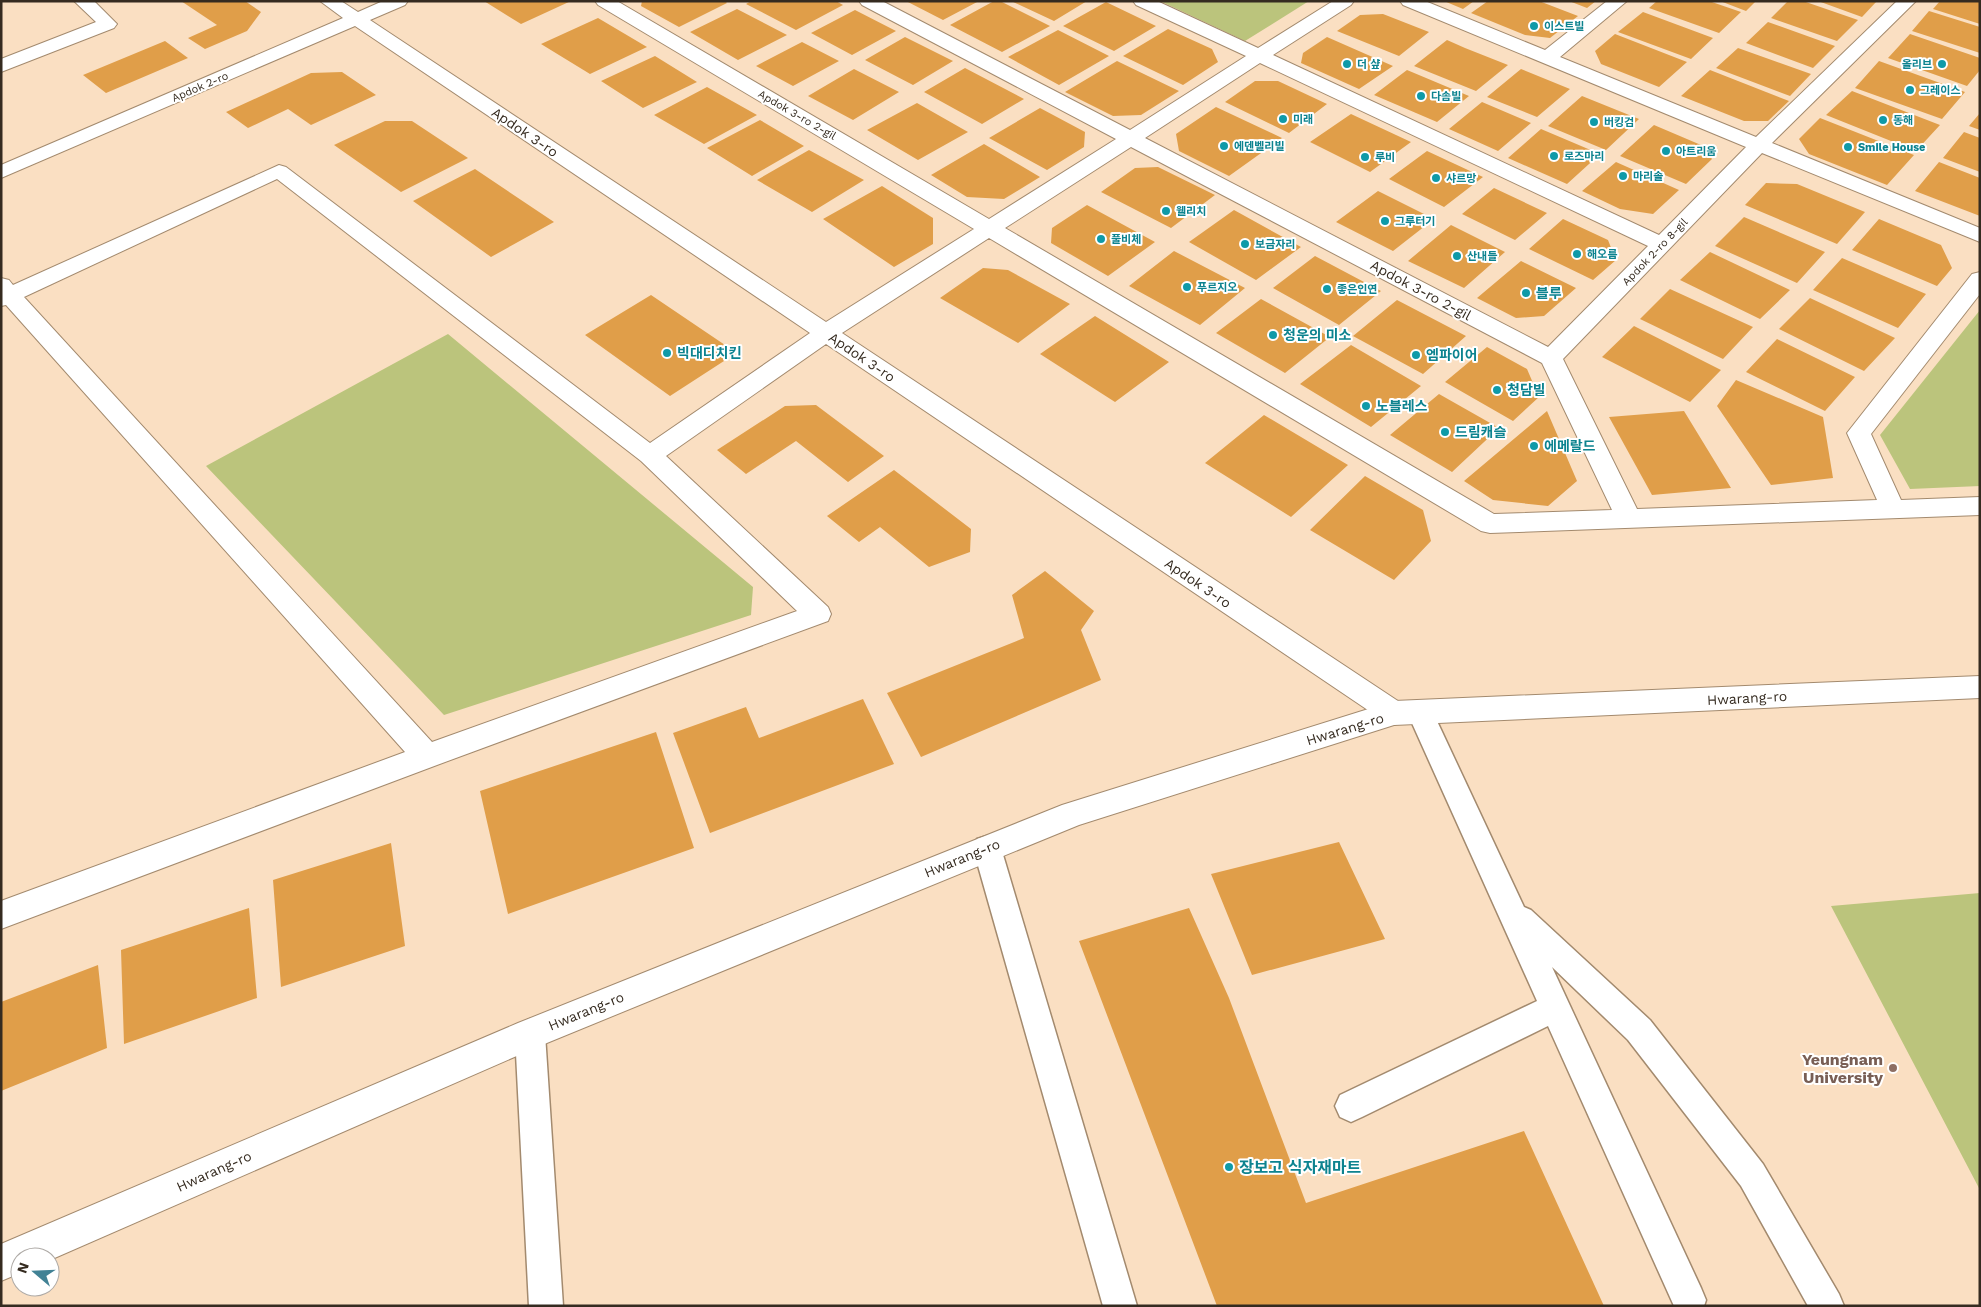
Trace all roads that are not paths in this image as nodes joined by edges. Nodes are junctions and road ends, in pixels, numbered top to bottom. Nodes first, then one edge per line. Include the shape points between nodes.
1 (83, 1) edge
2 (329, 1) edge
3 (399, 1) edge
4 (604, 1) edge
5 (868, 1) edge
6 (1142, 1) edge
7 (1345, 1) edge
8 (1409, 1) edge
9 (1618, 1) edge
10 (1907, 1) edge
11 (356, 20) junction
12 (1260, 56) junction
13 (1547, 58) junction
14 (1, 66) edge
15 (1132, 138) junction
16 (1758, 145) junction
17 (1, 172) edge
18 (990, 229) junction
19 (1980, 236) edge
20 (1662, 244) junction
21 (1980, 279) edge
22 (5, 293) edge
23 (826, 333) junction
24 (1551, 358) junction
25 (650, 454) junction
26 (1980, 506) edge
27 (1893, 509) junction
28 (1629, 519) junction
29 (1980, 687) edge
30 (1407, 713) junction
31 (426, 756) junction
32 (987, 848) junction
33 (1512, 911) junction
34 (1, 915) edge
35 (1556, 1007) junction
36 (530, 1034) junction
37 (1351, 1106) dead end
38 (1, 1263) edge
39 (1689, 1300) dead end
40 (546, 1306) edge
41 (1120, 1306) edge
42 (1827, 1306) edge

1 - 14 street via 108,24
2 - 11 street, Apdok 3-ro
3 - 11 street, Apdok 2-ro
4 - 18 street, Apdok 3-ro 2-gil
5 - 15 street, Apdok 3-ro 2-gil
6 - 12 street
7 - 12 street
8 - 13 street
9 - 13 street
10 - 16 street, Apdok 2-ro 8-gil
11 - 17 street, Apdok 2-ro
11 - 23 street, Apdok 3-ro
12 - 15 street
12 - 20 street
13 - 16 street
15 - 18 street
15 - 24 street, Apdok 3-ro 2-gil
16 - 19 street
16 - 20 street, Apdok 2-ro 8-gil
18 - 23 street
18 - 28 street, Apdok 3-ro 2-gil via 1490,524
20 - 24 street, Apdok 2-ro 8-gil
21 - 27 street via 1859,433
22 - 25 street via 279,171
22 - 31 street
23 - 25 street
23 - 30 street, Apdok 3-ro
24 - 28 street
25 - 31 street via 818,614
26 - 27 street
27 - 28 street
29 - 30 street, Hwarang-ro
30 - 32 street, Hwarang-ro via 1073,814
30 - 33 lane
31 - 34 street
32 - 36 street, Hwarang-ro
32 - 41 lane
33 - 35 lane
33 - 42 lane via 1639,1030 1752,1175
35 - 37 lane
35 - 39 lane
36 - 38 street, Hwarang-ro
36 - 40 lane

